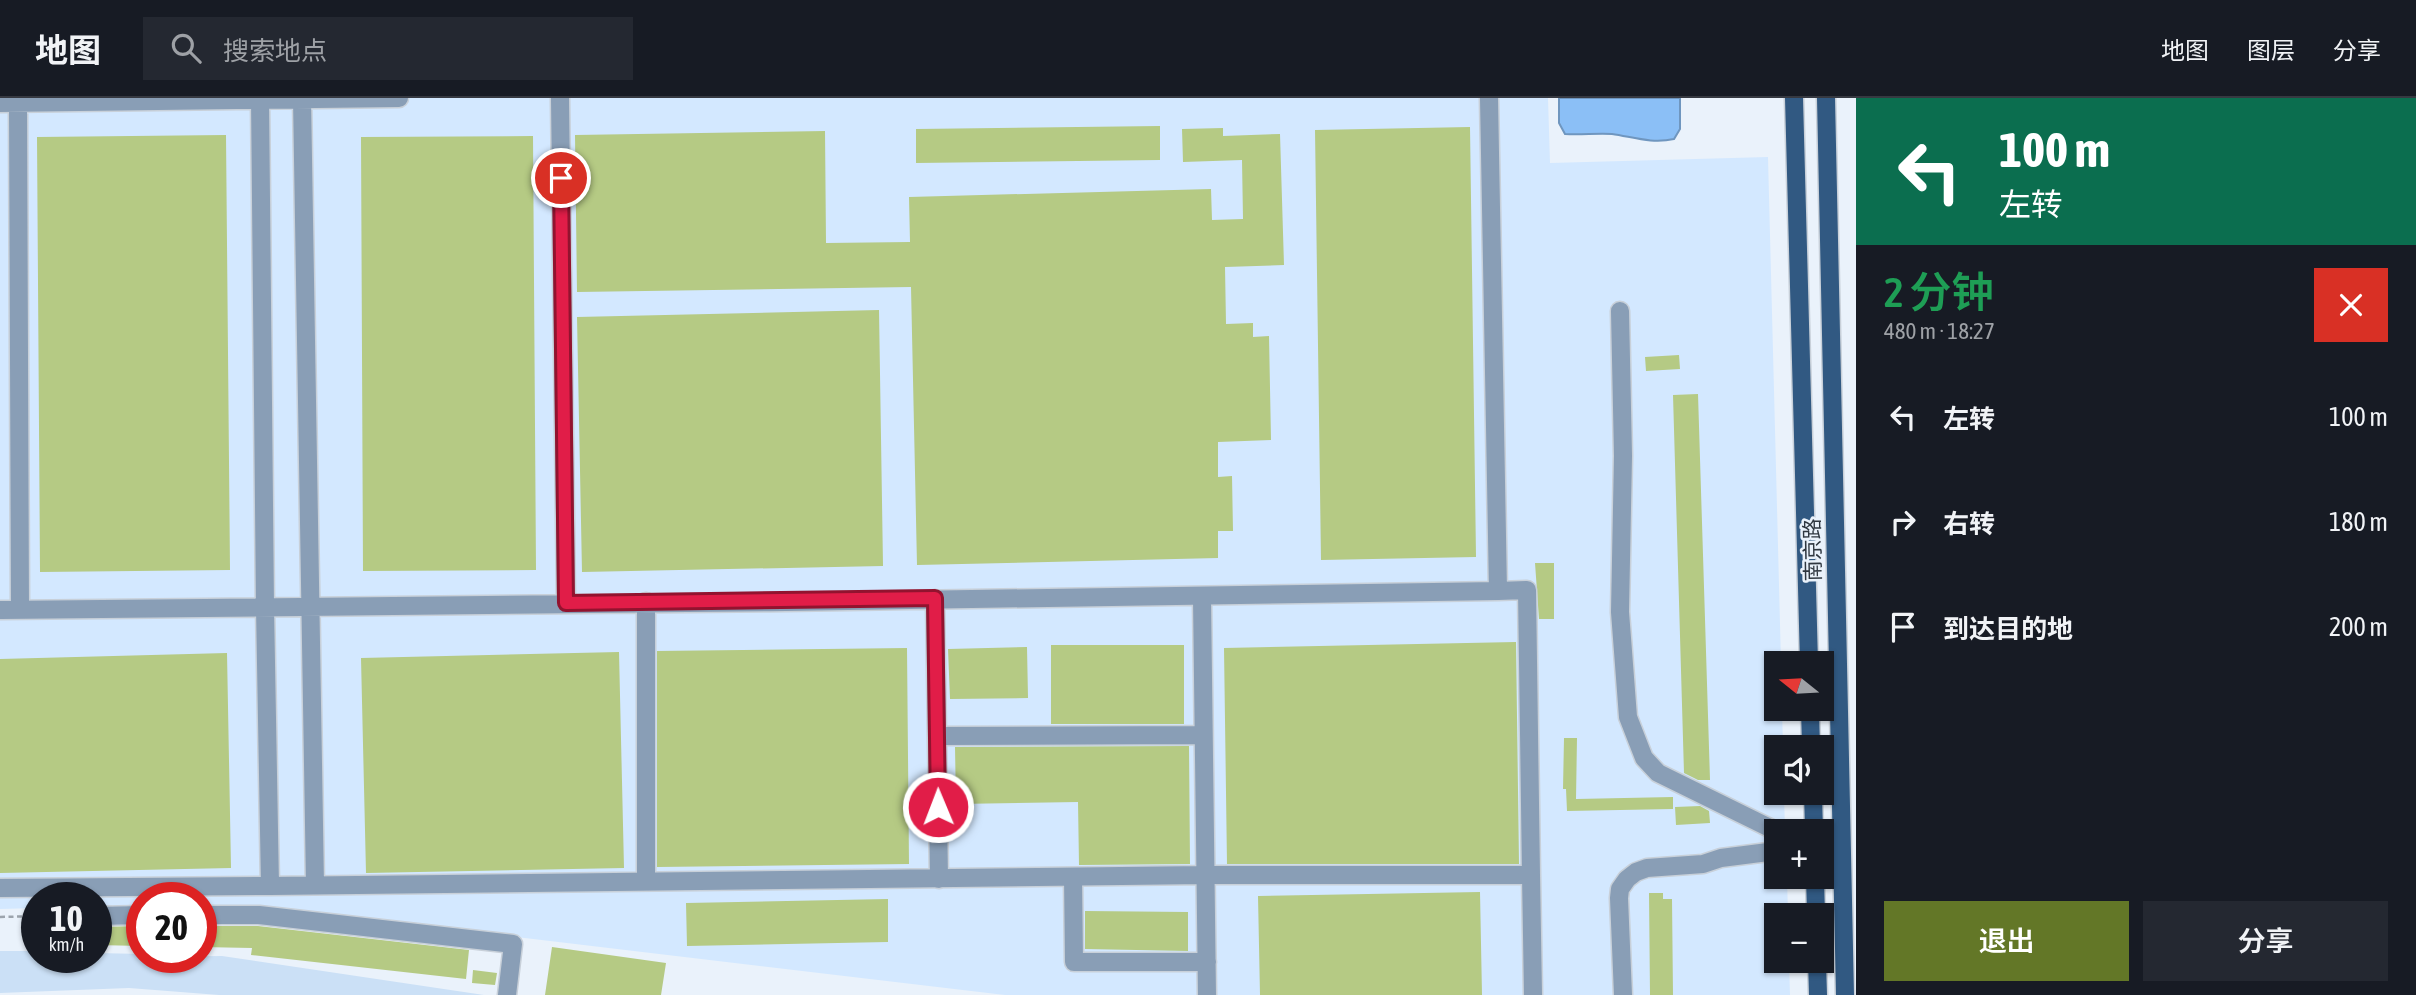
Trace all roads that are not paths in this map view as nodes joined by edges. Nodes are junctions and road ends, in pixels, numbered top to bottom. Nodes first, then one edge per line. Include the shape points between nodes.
1 (399, 98) edge
2 (560, 98) edge
3 (1489, 98) edge
4 (260, 99) edge
5 (302, 99) edge
6 (1794, 100) edge
7 (1826, 101) edge
8 (9, 103) edge
9 (1620, 311) dead end
10 (1498, 591) junction
11 (1202, 597) junction
12 (935, 598) junction
13 (646, 602) junction
14 (566, 603) junction
15 (311, 606) junction
16 (265, 607) junction
17 (0, 610) edge
18 (20, 610) junction
19 (1809, 651) edge
20 (1203, 735) junction
21 (937, 736) junction
22 (1764, 825) edge
23 (1764, 853) edge
24 (1205, 875) junction
25 (1531, 876) junction
26 (1073, 877) junction
27 (1849, 878) edge
28 (939, 879) junction
29 (646, 880) junction
30 (315, 885) junction
31 (270, 886) junction
32 (0, 888) edge
33 (217, 915) edge
34 (1207, 962) junction
35 (1808, 973) edge
36 (1817, 973) edge
37 (507, 995) edge
38 (1207, 995) edge
39 (1533, 995) edge
40 (1623, 995) edge
41 (1808, 995) edge
42 (1818, 995) edge
43 (1845, 995) edge

1 - 5 lane
2 - 14 lane
3 - 10 lane
4 - 5 lane
4 - 8 lane
4 - 16 lane
5 - 15 lane
6 - 19 main road, 南京路
7 - 27 main road, 南京路
8 - 18 lane
9 - 22 lane via 1620,612 1628,717 1644,758 1658,773
10 - 11 lane
10 - 25 lane via 1527,590
11 - 12 lane
11 - 20 lane
12 - 13 lane
12 - 21 lane
13 - 14 lane
13 - 29 lane
14 - 15 lane
15 - 16 lane
15 - 30 lane
16 - 18 lane
16 - 31 lane
17 - 18 lane
20 - 21 lane
20 - 24 lane
21 - 28 lane
23 - 40 lane via 1647,868 1627,879 1619,898
24 - 25 lane
24 - 26 lane
24 - 34 lane
25 - 39 lane
26 - 28 lane
26 - 34 lane via 1074,962
27 - 43 main road, 南京路
28 - 29 lane
29 - 30 lane
30 - 31 lane
31 - 32 lane
33 - 37 lane via 259,915 513,944
34 - 38 lane
35 - 41 main road
36 - 42 main road

